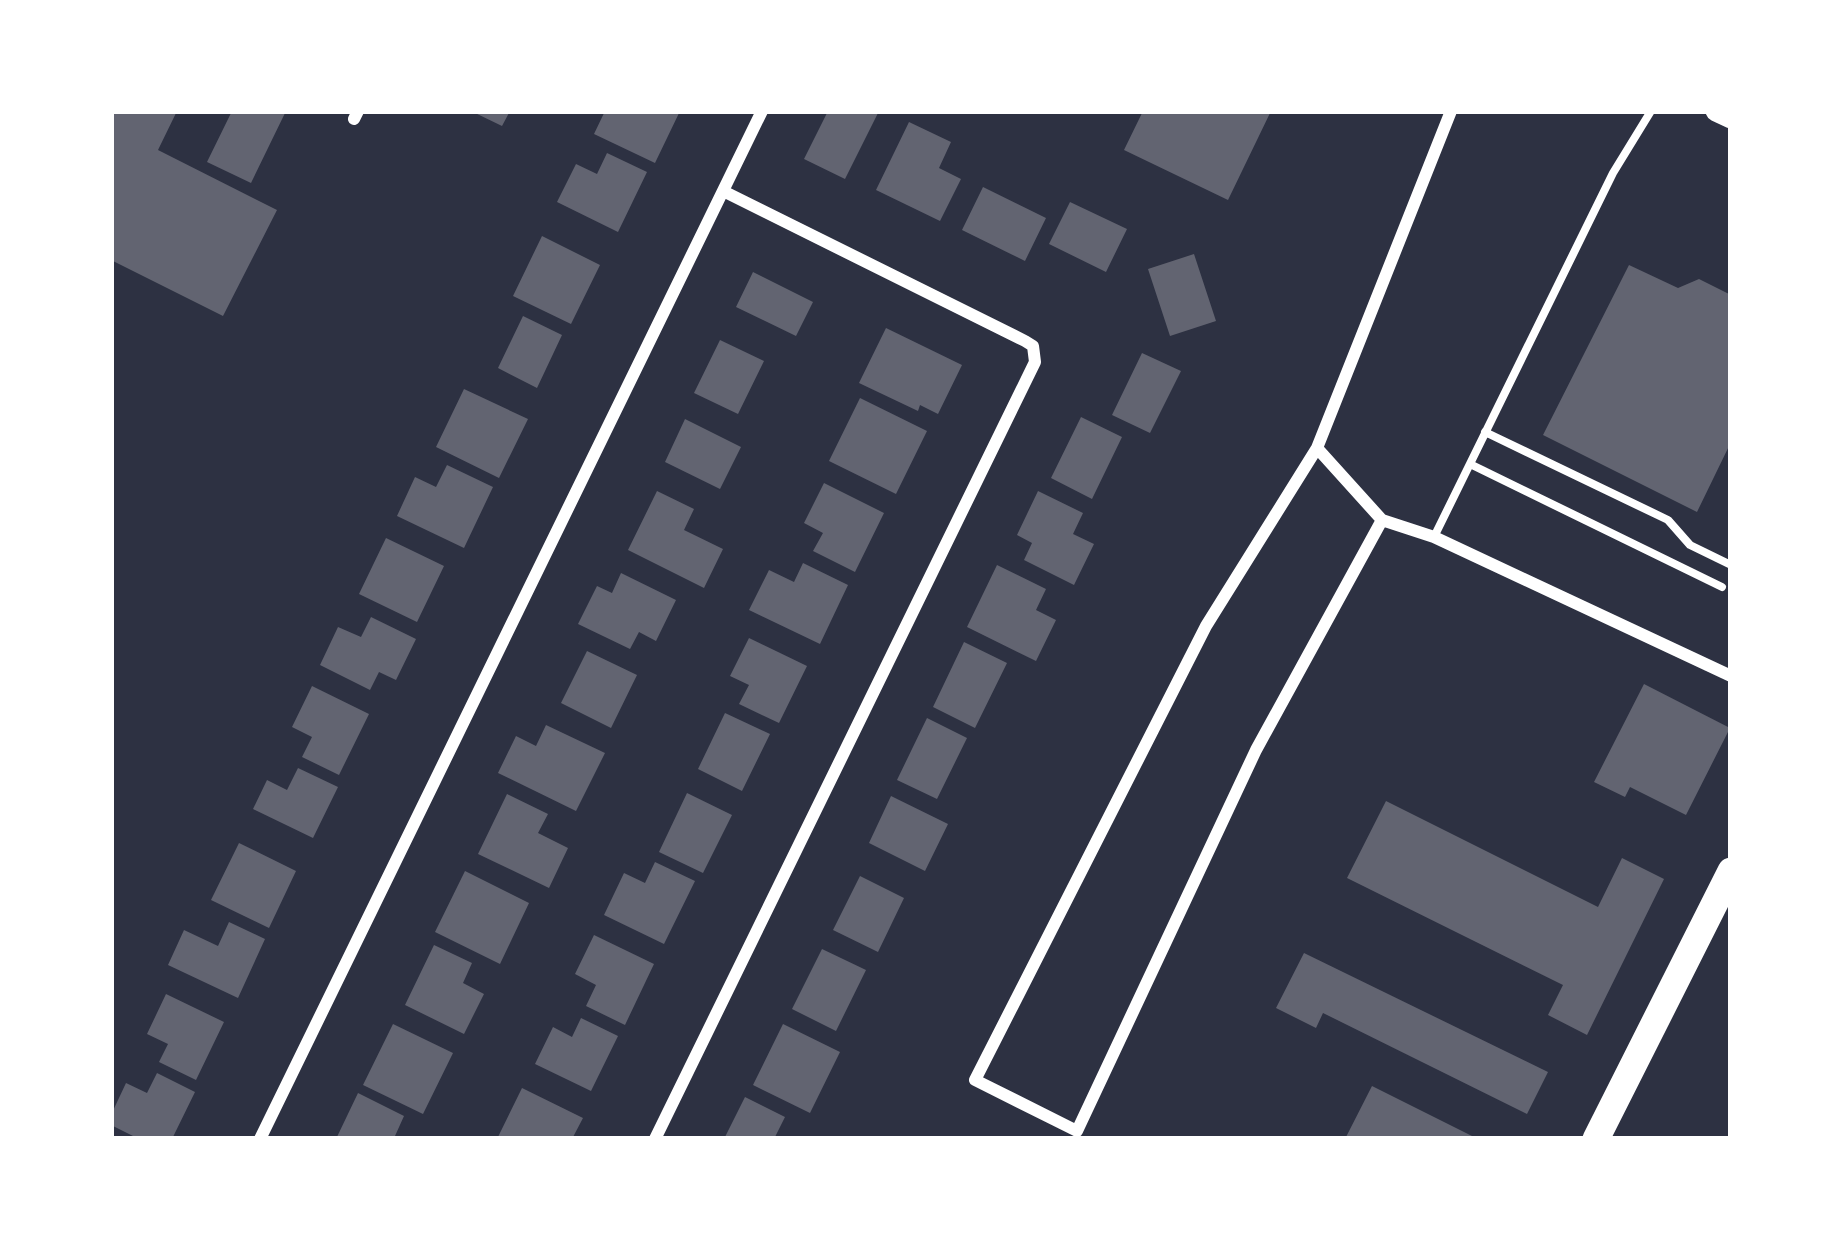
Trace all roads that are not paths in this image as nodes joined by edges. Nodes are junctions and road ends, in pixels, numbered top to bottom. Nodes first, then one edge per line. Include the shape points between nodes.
1 (762, 111) edge
2 (1451, 111) edge
3 (1652, 111) edge
4 (1716, 111) edge
5 (1731, 118) edge
6 (723, 191) junction
7 (1485, 432) junction
8 (1317, 448) junction
9 (1470, 464) junction
10 (1382, 520) junction
11 (1434, 537) junction
12 (1731, 565) edge
13 (1722, 587) dead end
14 (1731, 676) edge
15 (1731, 871) edge
16 (260, 1139) edge
17 (655, 1139) edge
18 (1596, 1139) edge

1 - 6 street
2 - 8 street
3 - 7 lane
4 - 5 street
6 - 16 street
6 - 17 street via 1025,340 1035,362
7 - 9 lane
7 - 12 lane via 1668,520 1690,544
8 - 10 street
8 - 10 street via 1206,626 975,1080 1077,1131 1256,750
9 - 11 lane
9 - 13 lane
10 - 11 street
11 - 14 street
15 - 18 main road

